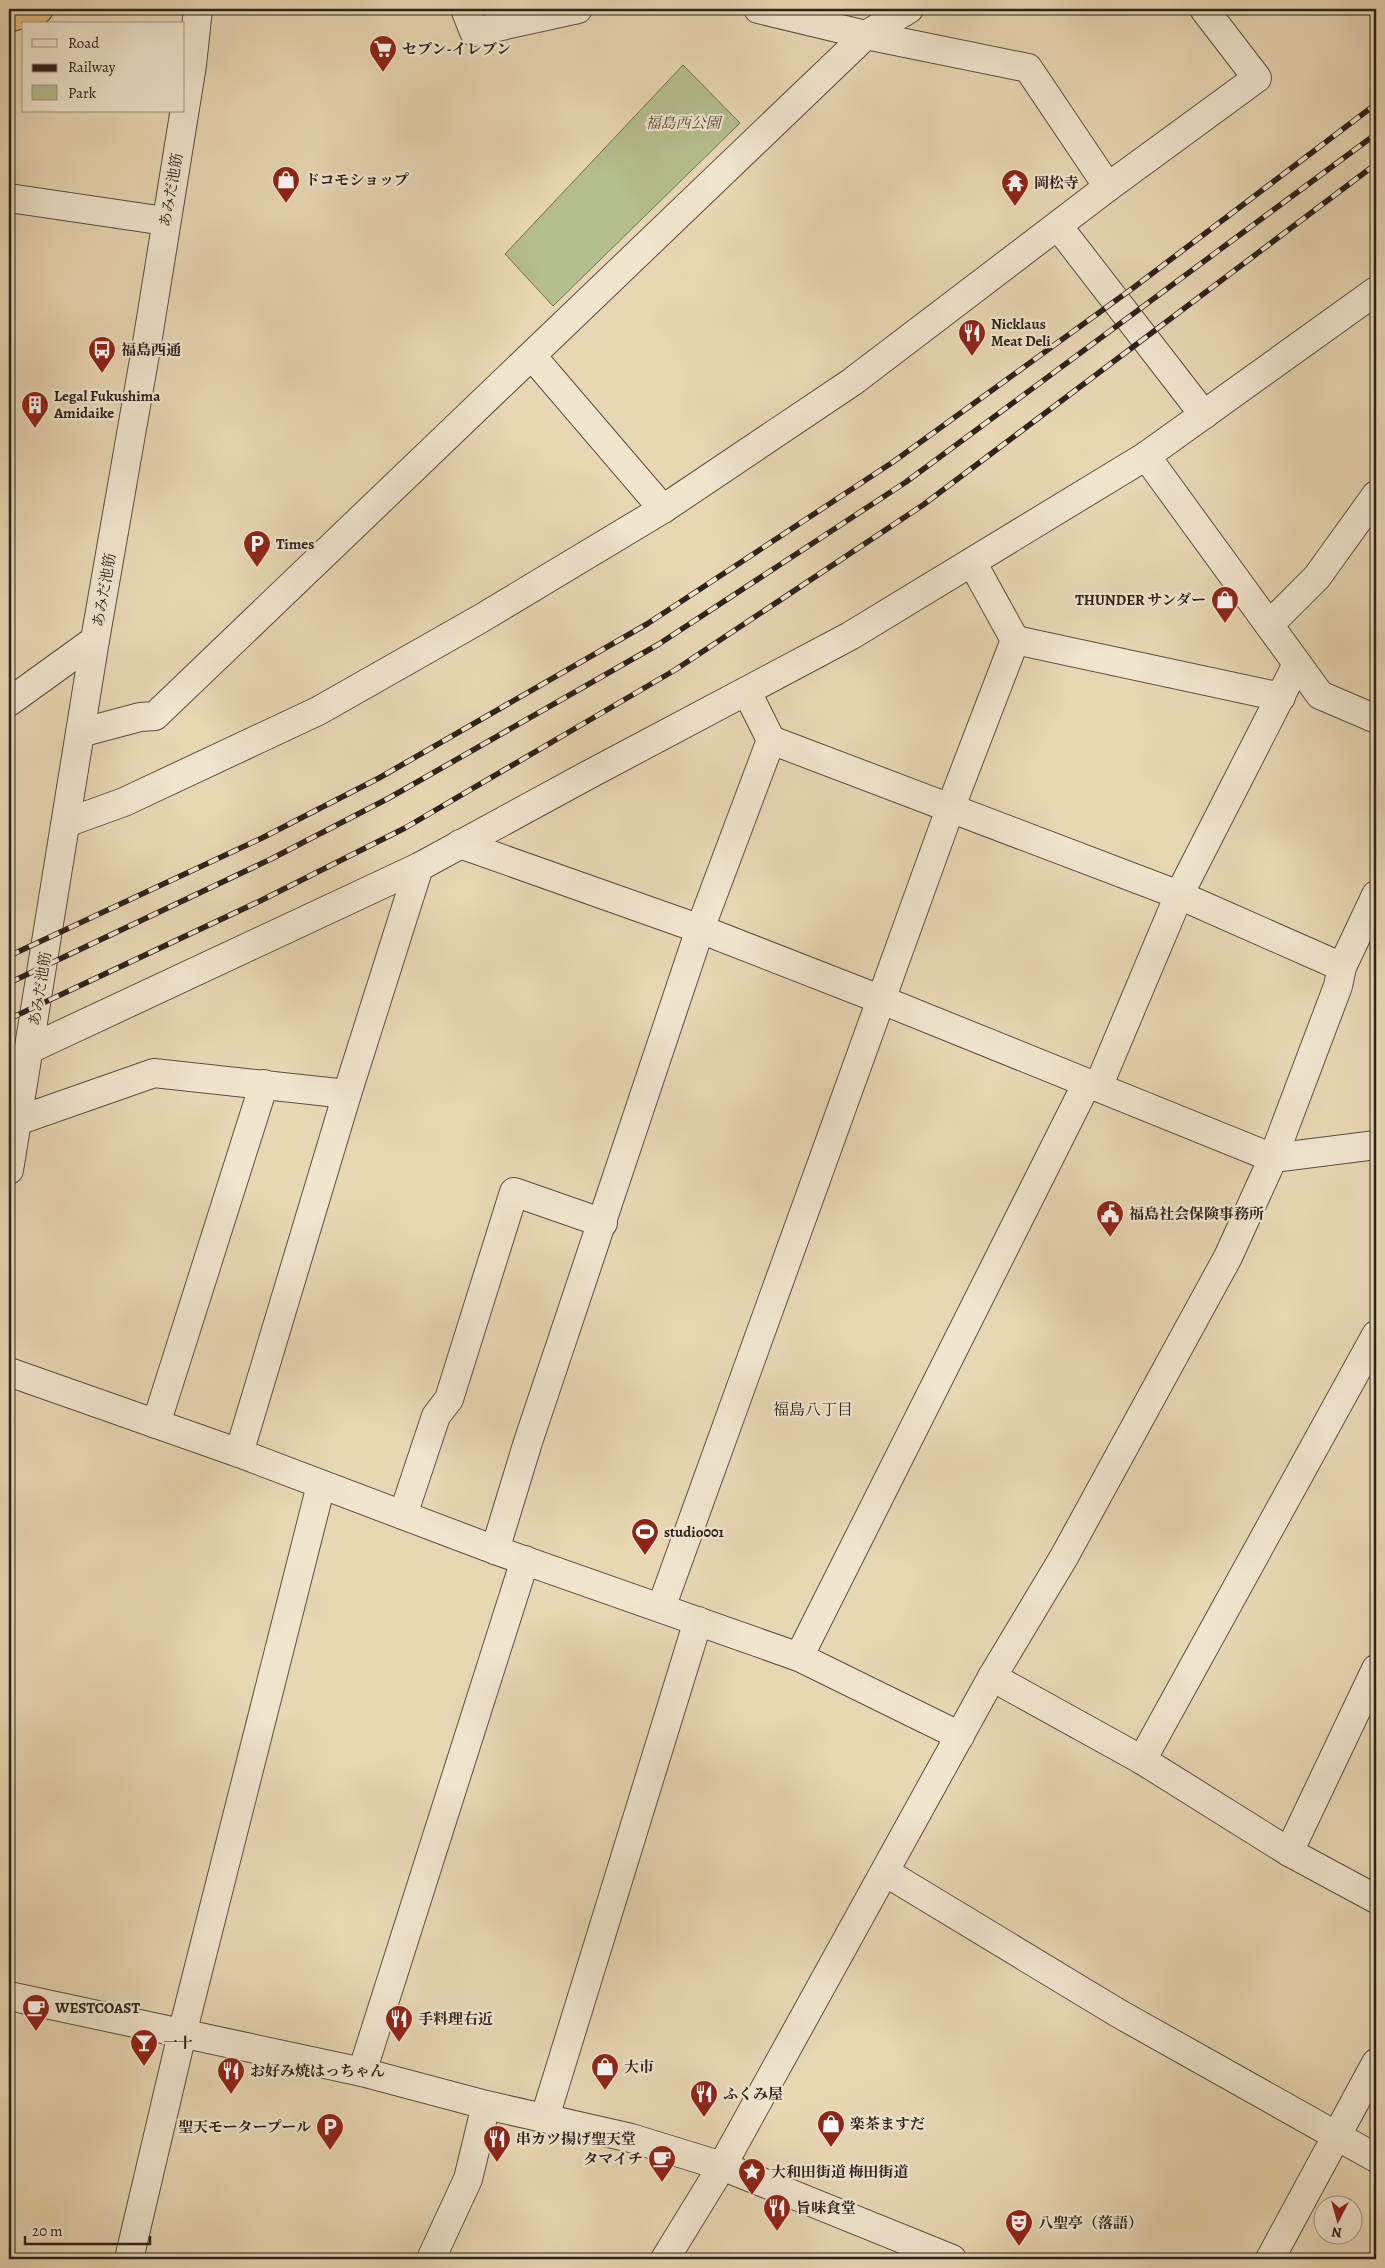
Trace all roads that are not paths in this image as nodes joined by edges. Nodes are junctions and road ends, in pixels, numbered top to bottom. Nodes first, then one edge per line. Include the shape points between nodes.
1 (39, 9) edge
2 (198, 9) edge
3 (465, 9) edge
4 (578, 9) edge
5 (758, 9) edge
6 (909, 9) edge
7 (1204, 9) edge
8 (9, 18) edge
9 (866, 35) junction
10 (185, 105) edge
11 (184, 112) edge
12 (1108, 187) junction
13 (9, 198) edge
14 (165, 221) junction
15 (1058, 226) junction
16 (1376, 291) edge
17 (532, 356) junction
18 (1204, 415) junction
19 (1146, 456) junction
20 (1376, 495) edge
21 (662, 509) junction
22 (972, 562) junction
23 (1269, 626) junction
24 (96, 640) junction
25 (1015, 640) junction
26 (1297, 664) junction
27 (746, 692) junction
28 (12, 696) edge
29 (1281, 697) junction
30 (1376, 719) edge
31 (80, 733) junction
32 (771, 740) junction
33 (950, 808) junction
34 (66, 823) junction
35 (460, 844) junction
36 (419, 867) junction
37 (1179, 895) junction
38 (1374, 905) edge
39 (700, 930) junction
40 (1342, 967) junction
41 (882, 1000) junction
42 (30, 1049) junction
43 (264, 1084) junction
44 (1093, 1085) junction
45 (347, 1094) junction
46 (17, 1121) junction
47 (1376, 1144) edge
48 (1273, 1158) junction
49 (9, 1170) edge
50 (603, 1223) junction
51 (1376, 1335) edge
52 (9, 1372) edge
53 (156, 1424) junction
54 (239, 1453) junction
55 (322, 1485) junction
56 (402, 1515) junction
57 (495, 1550) junction
58 (524, 1560) junction
59 (660, 1608) junction
60 (698, 1621) junction
61 (799, 1657) junction
62 (992, 1677) junction
63 (1374, 1679) edge
64 (960, 1736) junction
65 (1142, 1760) junction
66 (1289, 1852) junction
67 (884, 1872) junction
68 (1376, 1899) edge
69 (9, 1996) edge
70 (182, 2034) junction
71 (1376, 2062) edge
72 (362, 2072) junction
73 (486, 2105) junction
74 (545, 2117) junction
75 (1336, 2136) junction
76 (1376, 2158) edge
77 (722, 2166) junction
78 (129, 2259) edge
79 (431, 2259) edge
80 (665, 2259) edge
81 (952, 2259) edge
82 (1270, 2259) edge

1 - 8 highway
2 - 10 street, あみだ池筋
3 - 4 street via 474,32
5 - 9 street
6 - 9 street
7 - 12 street via 1257,78
9 - 12 street via 1028,68
9 - 17 street
11 - 14 street, あみだ池筋
12 - 15 street
13 - 14 street
14 - 24 street, あみだ池筋
15 - 18 street
15 - 21 street via 852,382
16 - 18 street
17 - 21 street
17 - 31 street via 155,716
18 - 19 street
19 - 22 street
19 - 23 street
20 - 23 street via 1317,577
21 - 34 street via 480,619 318,711 124,802
22 - 25 street
22 - 27 street via 850,636
23 - 26 street
24 - 28 street
24 - 31 street, あみだ池筋
25 - 29 street
25 - 33 street
26 - 29 street
26 - 30 street via 1320,695
27 - 32 street
27 - 35 street
29 - 37 street
31 - 34 street, あみだ池筋
32 - 33 street
32 - 39 street
33 - 37 street
33 - 41 street
34 - 42 street, あみだ池筋
35 - 36 street
35 - 39 street
36 - 42 street
36 - 45 street
37 - 40 street
37 - 44 street
38 - 40 street
39 - 41 street
39 - 50 street
40 - 48 street via 1338,986
41 - 44 street
41 - 59 street
42 - 46 street, あみだ池筋
43 - 45 street
43 - 46 street via 154,1073
43 - 53 street
44 - 48 street
44 - 61 street
45 - 54 street
46 - 49 street, あみだ池筋
47 - 48 street
48 - 62 street via 1228,1257 1064,1557
50 - 56 street via 514,1192 449,1399 436,1416
50 - 57 street via 528,1442
51 - 65 street
52 - 53 street
53 - 54 street
54 - 55 street
55 - 56 street
55 - 70 street
56 - 57 street
57 - 58 street
58 - 59 street
58 - 72 street
59 - 60 street
60 - 61 street
60 - 74 street
61 - 64 street
62 - 64 street
62 - 65 street
63 - 66 street
64 - 67 street
65 - 66 street
66 - 68 street
67 - 75 street via 1118,2013
67 - 77 street
69 - 70 street
70 - 72 street
70 - 78 street
71 - 75 street
72 - 73 street
73 - 74 street
73 - 79 street via 468,2179
74 - 77 street via 631,2138
75 - 76 street
75 - 82 street
77 - 80 street
77 - 81 street

